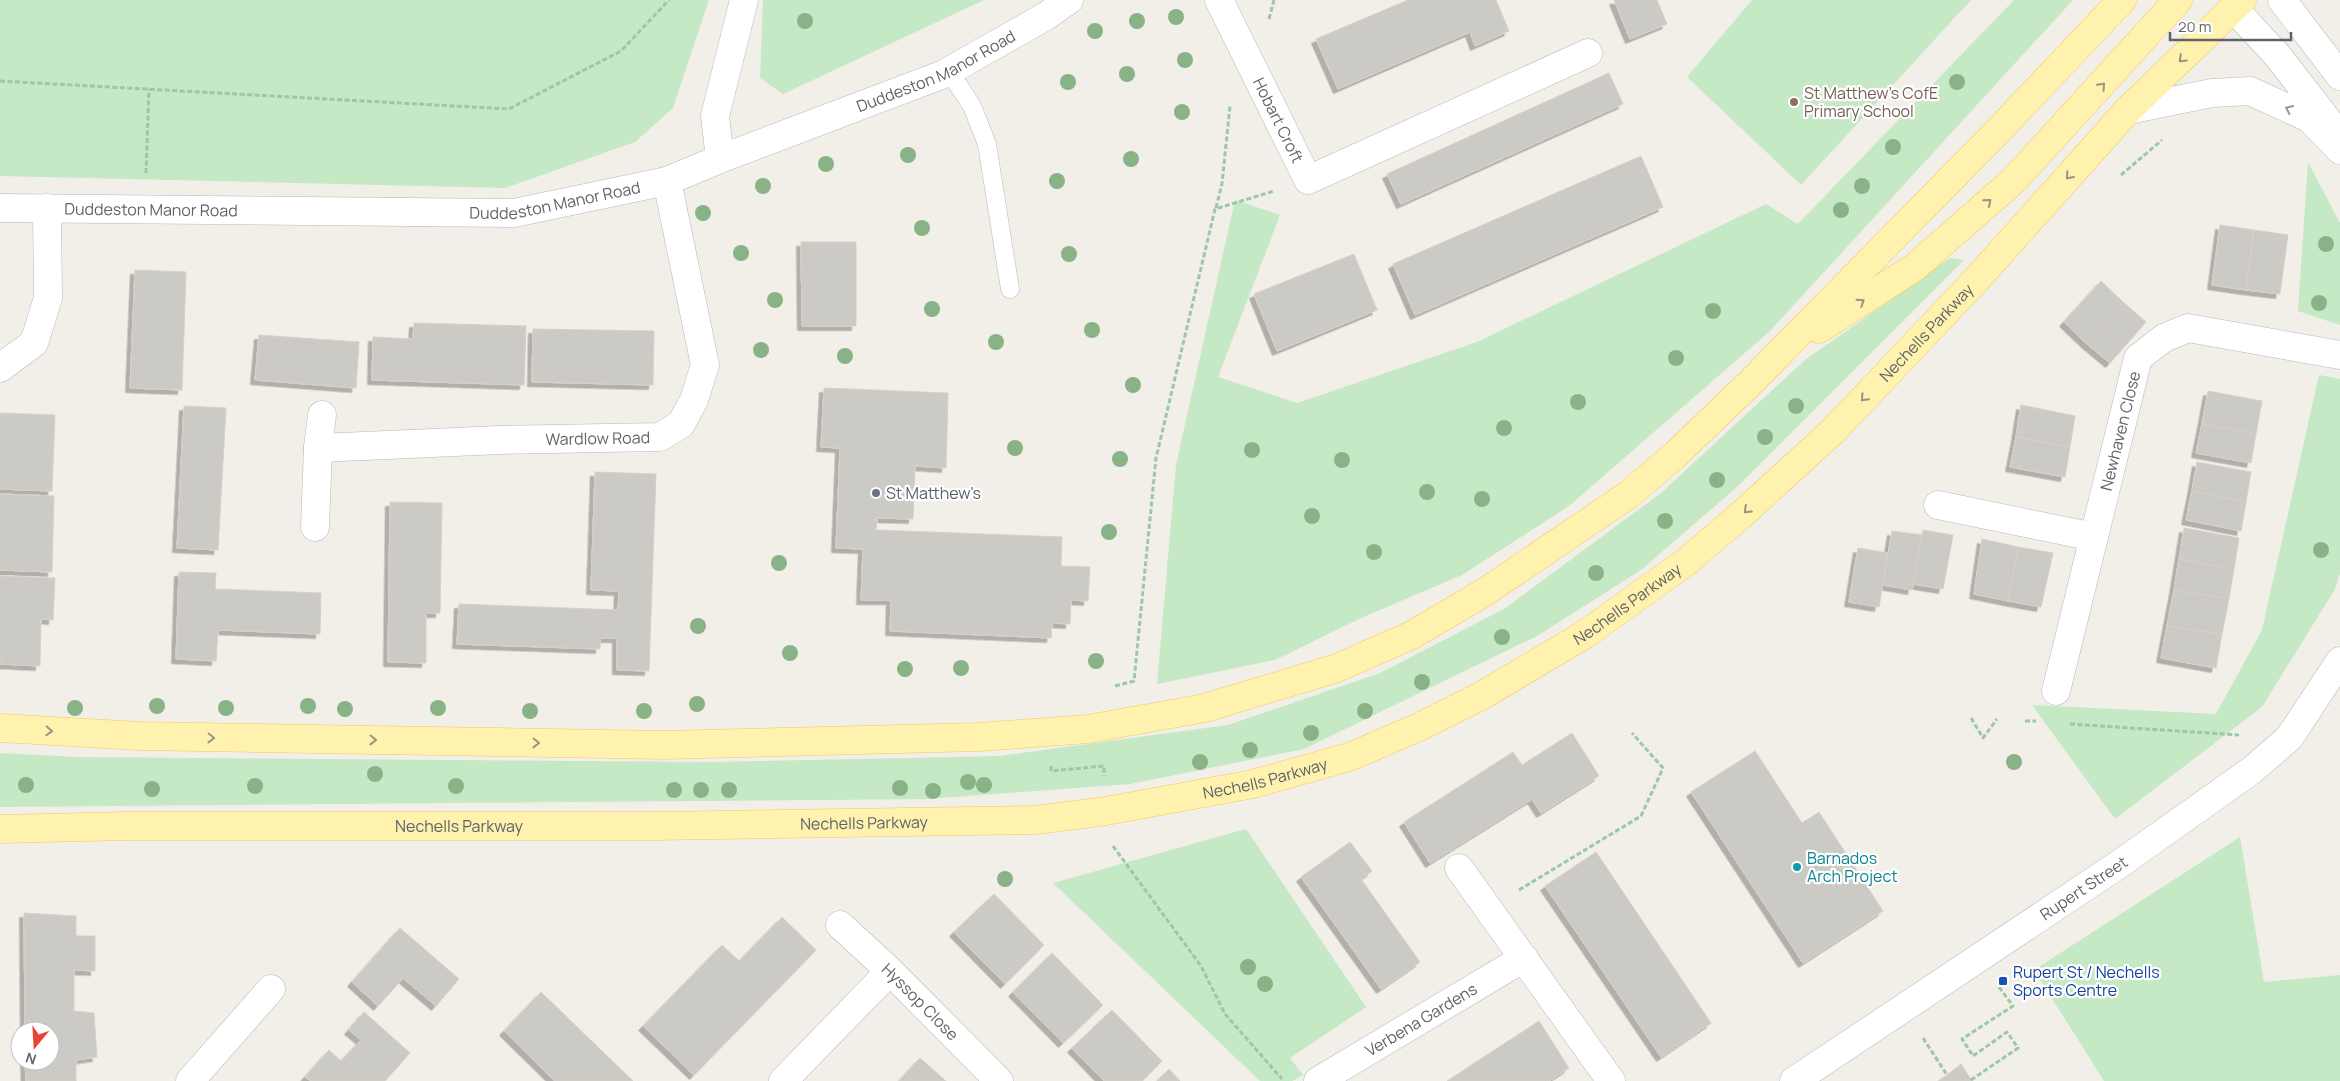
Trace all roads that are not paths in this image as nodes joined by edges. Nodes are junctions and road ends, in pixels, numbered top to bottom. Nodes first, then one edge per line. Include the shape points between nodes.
1 (744, 0) edge
2 (1069, 0) edge
3 (1219, 0) edge
4 (2122, 0) edge
5 (2178, 0) edge
6 (2282, 0) edge
7 (2233, 3) edge
8 (1588, 53) dead end
9 (949, 71) junction
10 (2340, 76) edge
11 (2128, 110) junction
12 (2340, 138) edge
13 (2340, 150) edge
14 (720, 158) junction
15 (667, 182) junction
16 (0, 208) edge
17 (47, 208) junction
18 (1010, 289) dead end
19 (2340, 355) edge
20 (1776, 358) junction
21 (0, 368) edge
22 (322, 415) dead end
23 (318, 448) junction
24 (1938, 504) dead end
25 (315, 527) dead end
26 (2094, 538) junction
27 (2340, 661) edge
28 (2056, 691) dead end
29 (0, 728) edge
30 (0, 829) edge
31 (1460, 868) dead end
32 (840, 925) dead end
33 (1524, 958) junction
34 (890, 971) junction
35 (271, 989) dead end
36 (190, 1081) edge
37 (783, 1081) edge
38 (999, 1081) edge
39 (1318, 1081) edge
40 (1610, 1081) edge
41 (1794, 1081) edge

1 - 14 street via 715,116
2 - 9 street, Duddeston Manor Road
3 - 8 street, Hobart Croft via 1308,180
4 - 20 main road
20 -> 5 main road via 1915,267 2013,181
6 - 10 street
7 -> 11 main road, Nechells Parkway
7 - 12 street
9 - 14 street, Duddeston Manor Road
9 - 18 lane via 972,106 986,144
13 -> 11 street via 2309,118 2250,91 2212,93
11 -> 30 main road, Nechells Parkway via 1977,279 1833,431 1686,562 1584,635 1481,696 1420,727 1349,757 1253,784 1106,811 1036,820 677,826
14 - 15 street, Duddeston Manor Road
15 - 17 street, Duddeston Manor Road via 514,213
15 - 23 street, Wardlow Road via 705,365 694,400 681,424 660,437
16 - 17 street, Duddeston Manor Road
17 - 21 street via 48,298 34,343
19 - 26 street, Newhaven Close via 2188,328 2164,338 2138,358
29 -> 20 main road via 140,736 664,745 979,738 1088,729 1205,708 1337,668 1412,635 1485,592 1628,495 1675,455
22 - 23 street
23 - 25 street
24 - 26 street
26 - 28 street, Newhaven Close
27 - 41 street, Rupert Street via 2288,738 2252,770 2121,863
31 - 33 street
32 - 34 street, Hyssop Close
33 - 39 street, Verbena Gardens
33 - 40 street
34 - 37 street
34 - 38 street, Hyssop Close
35 - 36 street

